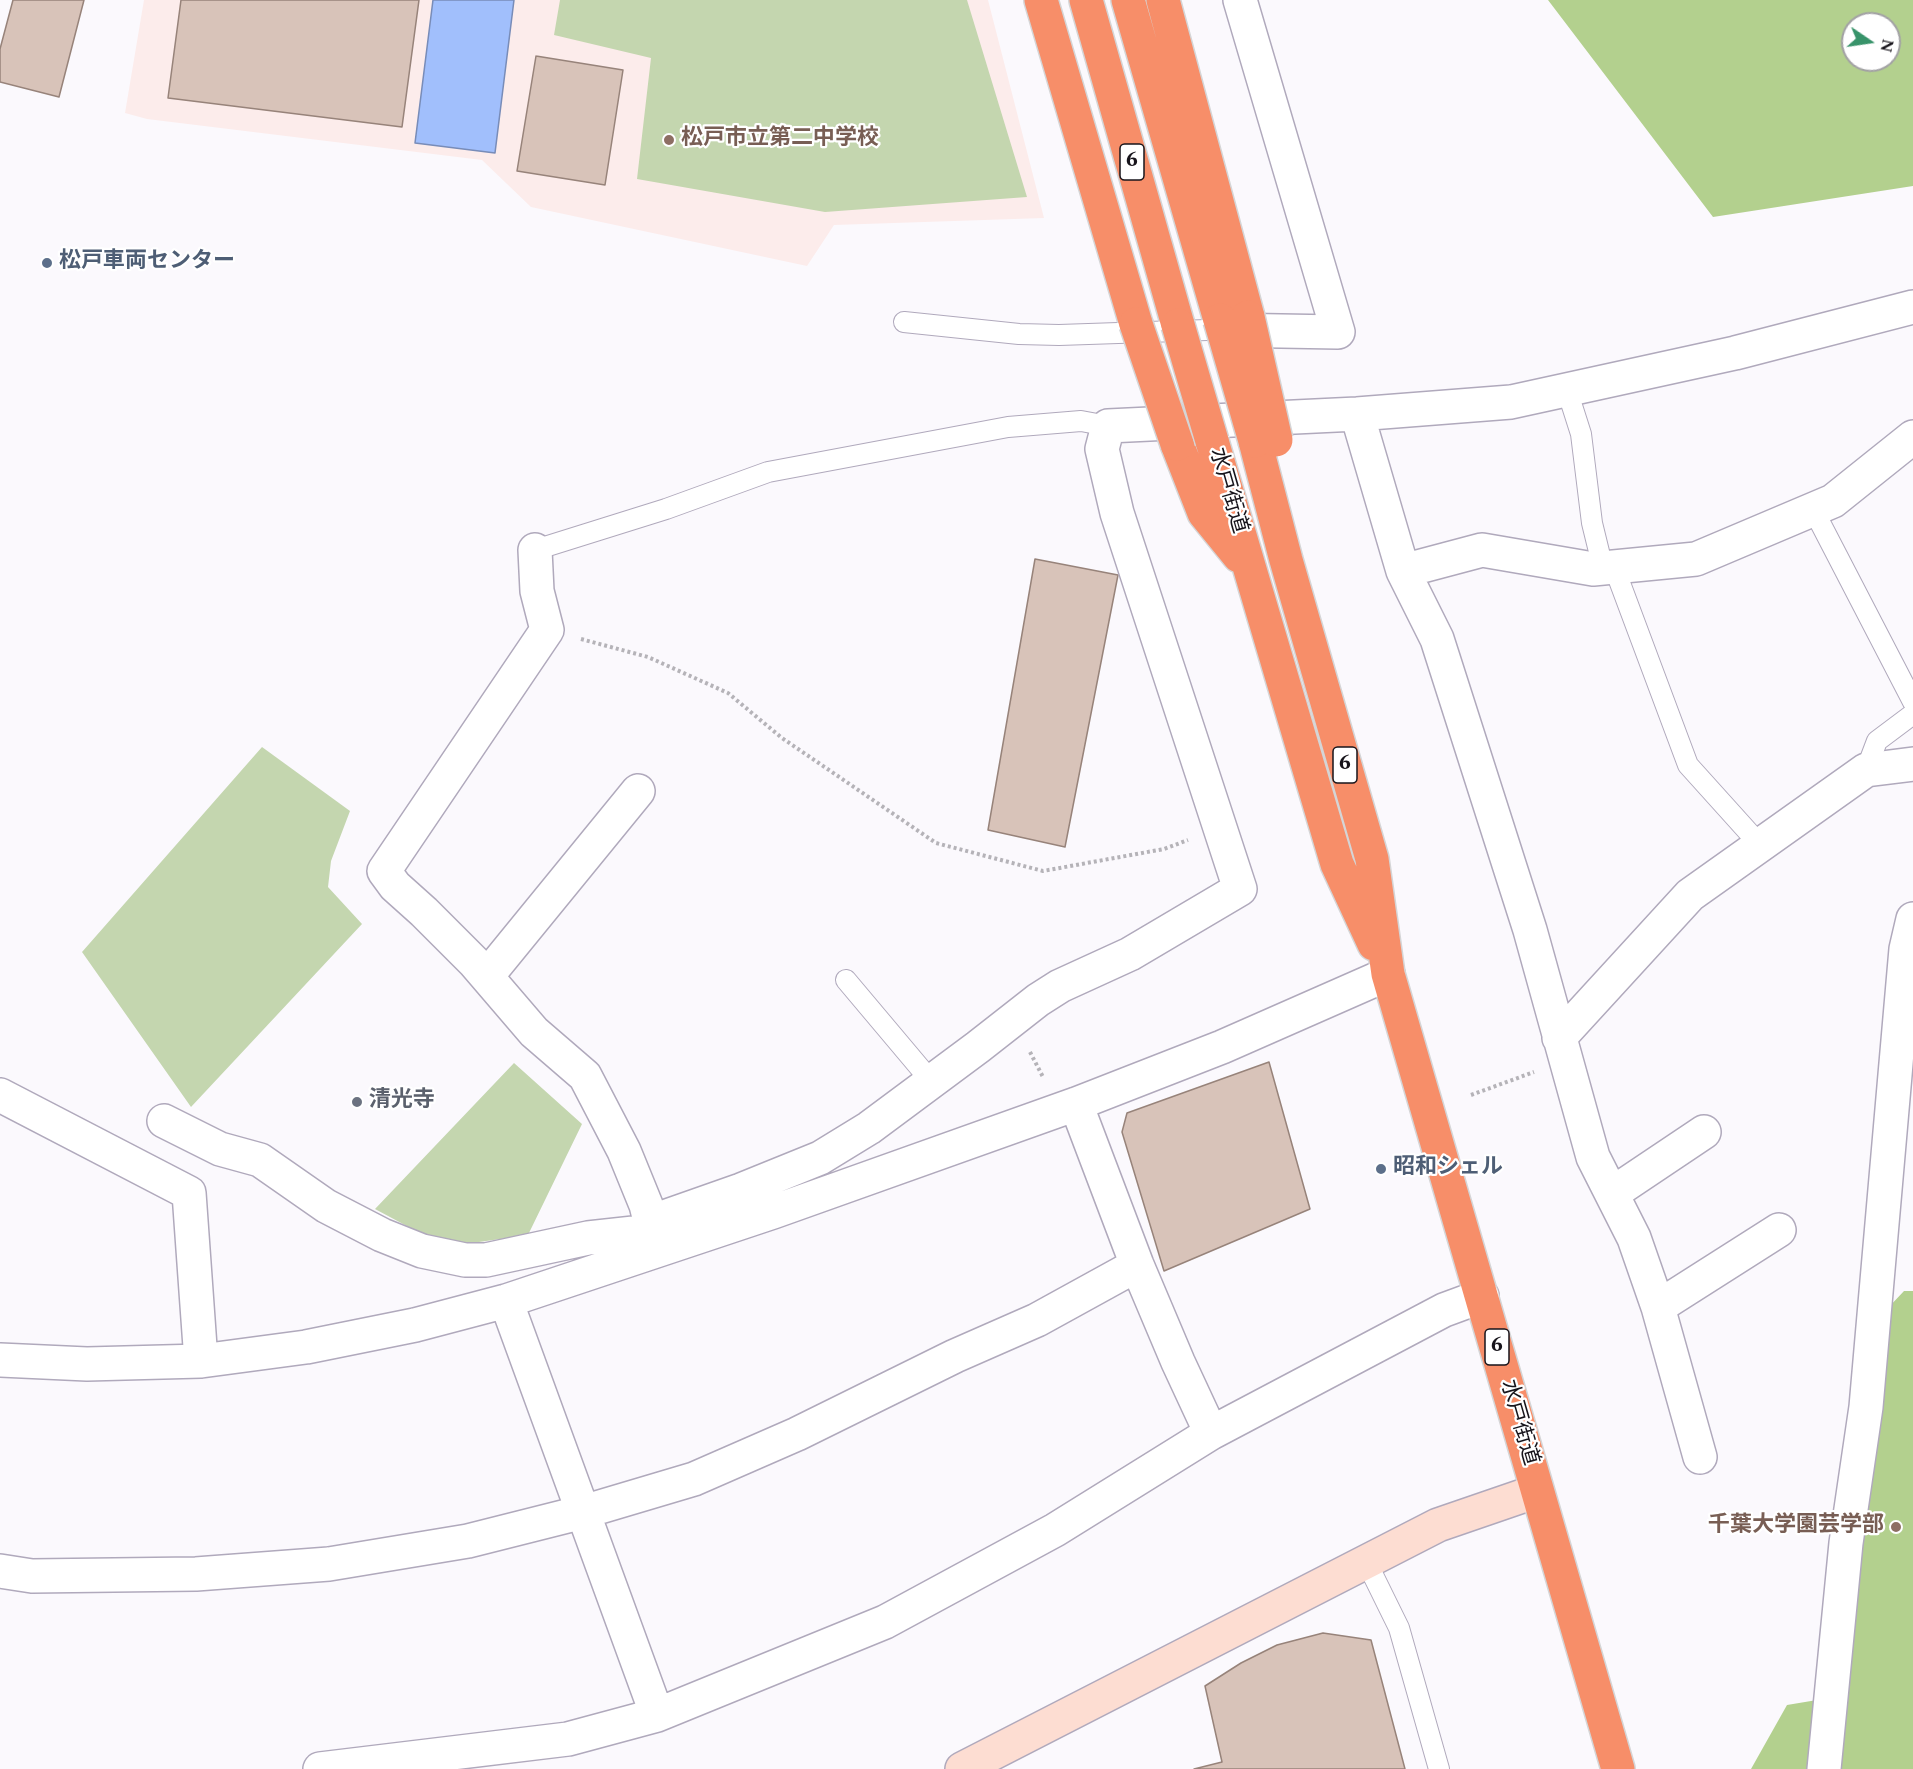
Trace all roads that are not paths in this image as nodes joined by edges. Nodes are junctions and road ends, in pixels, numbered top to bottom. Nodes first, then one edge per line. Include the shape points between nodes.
1 (1041, 0) edge
2 (1086, 0) edge
3 (1128, 0) edge
4 (1163, 0) edge
5 (1240, 0) edge
6 (1913, 307) edge
7 (904, 322) dead end
8 (1213, 323) junction
9 (1567, 390) junction
10 (1357, 414) junction
11 (1108, 426) junction
12 (1913, 438) edge
13 (1813, 509) junction
14 (535, 550) joint
15 (1609, 567) junction
16 (1250, 569) junction
17 (1403, 571) junction
18 (1913, 702) edge
19 (1913, 714) edge
20 (1913, 764) edge
21 (1866, 770) junction
22 (638, 791) dead end
23 (1761, 846) junction
24 (1913, 919) edge
25 (1388, 974) junction
26 (487, 976) junction
27 (846, 980) dead end
28 (1562, 1049) junction
29 (931, 1081) junction
30 (0, 1095) edge
31 (1076, 1104) junction
32 (164, 1121) dead end
33 (1704, 1132) dead end
34 (1613, 1193) junction
35 (1779, 1230) dead end
36 (653, 1234) junction
37 (1137, 1265) junction
38 (1482, 1296) junction
39 (506, 1301) junction
40 (1658, 1307) junction
41 (0, 1360) edge
42 (201, 1360) junction
43 (1211, 1433) junction
44 (1700, 1456) dead end
45 (1538, 1491) junction
46 (583, 1512) junction
47 (1366, 1561) junction
48 (0, 1571) edge
49 (657, 1715) junction
50 (320, 1769) edge
51 (963, 1769) edge
52 (1439, 1769) edge
53 (1618, 1769) edge
54 (1824, 1769) edge

1 - 16 highway, bridge via 1136,324 1176,444 1204,513
2 - 8 highway, 水戸街道 / 6
3 - 8 highway, 水戸街道 / 6
4 - 8 highway
5 - 8 street via 1338,332
6 - 9 street via 1735,353
7 - 8 lane via 1059,335
8 - 16 highway, 水戸街道 / 6, bridge via 1212,441
8 - 25 highway, 水戸街道 / 6, bridge via 1266,441 1286,560 1372,859
9 - 10 street via 1511,402
9 - 15 lane via 1581,434 1592,523
10 - 11 street
10 - 17 street
11 - 14 lane via 1081,421 1008,427 768,472
11 - 29 street via 1102,449 1117,513 1240,889 1130,954 1060,986
12 - 13 street via 1833,501
13 - 15 street via 1696,559
13 - 18 lane
14 - 26 street via 537,591 548,630 384,871
15 - 17 street via 1593,569 1482,549
15 - 23 lane via 1688,765
16 - 25 highway, 水戸街道 / 6 via 1337,864
17 - 28 street via 1437,639 1530,930
19 - 21 lane via 1877,741
20 - 21 street
21 - 23 street
22 - 26 street
23 - 28 street via 1690,895
24 - 54 street via 1906,949 1866,1407 1846,1543
25 - 31 street via 1222,1047
25 - 38 highway, 水戸街道 / 6
26 - 36 street via 534,1032 585,1076 624,1151
27 - 29 lane
28 - 34 street via 1593,1157
29 - 36 street via 869,1128 820,1158 741,1190
30 - 42 street via 189,1193
31 - 36 street
31 - 37 street
32 - 36 street via 220,1149 260,1160 327,1206 422,1251 486,1260 588,1238
33 - 34 street
34 - 40 street via 1634,1238
35 - 40 street
36 - 39 street
37 - 43 street
37 - 46 street via 1037,1320 797,1434 694,1479
38 - 43 street via 1444,1310
38 - 45 highway, 水戸街道 / 6
39 - 42 street via 416,1325 306,1347
39 - 46 street
40 - 44 street
41 - 42 street via 87,1364
43 - 49 street via 1055,1530 885,1622
45 - 47 street via 1438,1525
45 - 53 highway, 水戸街道 / 6
46 - 48 street via 468,1541 329,1564 196,1574 32,1576
46 - 49 street
47 - 51 street
47 - 52 lane via 1399,1628
49 - 50 street via 568,1739

